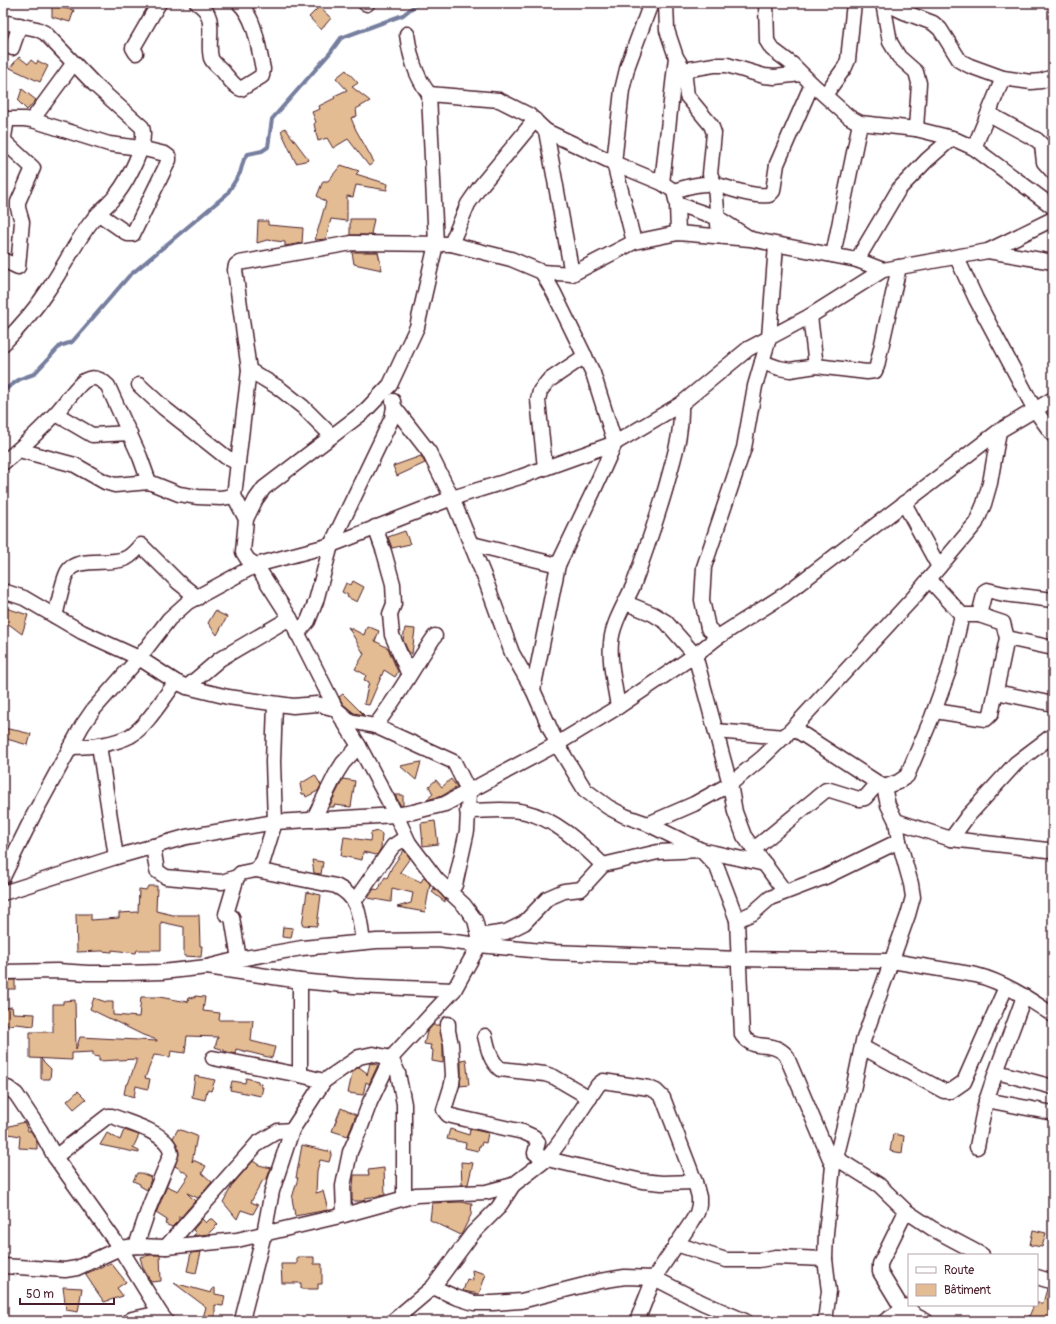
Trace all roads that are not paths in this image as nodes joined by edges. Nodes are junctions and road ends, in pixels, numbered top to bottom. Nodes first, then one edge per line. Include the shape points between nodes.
1 (159, 3) edge
2 (197, 3) edge
3 (239, 3) edge
4 (651, 3) edge
5 (666, 3) edge
6 (766, 3) edge
7 (854, 3) edge
8 (884, 3) edge
9 (3, 22) edge
10 (20, 25) junction
11 (407, 34) dead end
12 (12, 48) dead end
13 (136, 53) dead end
14 (676, 57) junction
15 (73, 64) junction
16 (684, 70) junction
17 (801, 74) junction
18 (1053, 77) edge
19 (1003, 78) junction
20 (812, 84) junction
21 (429, 94) junction
22 (825, 95) junction
23 (989, 114) junction
24 (5, 119) edge
25 (32, 120) junction
26 (535, 120) junction
27 (860, 123) junction
28 (916, 129) junction
29 (546, 131) junction
30 (952, 138) junction
31 (140, 148) junction
32 (974, 148) junction
33 (614, 163) junction
34 (1053, 172) edge
35 (715, 185) junction
36 (671, 193) junction
37 (1053, 207) edge
38 (98, 214) junction
39 (718, 218) junction
40 (1053, 219) edge
41 (678, 233) junction
42 (719, 236) junction
43 (750, 239) junction
44 (634, 242) junction
45 (436, 244) junction
46 (451, 244) junction
47 (776, 244) junction
48 (988, 251) junction
49 (833, 255) junction
50 (957, 258) junction
51 (3, 260) edge
52 (857, 260) junction
53 (1053, 262) edge
54 (899, 267) junction
55 (883, 270) junction
56 (542, 272) junction
57 (572, 274) junction
58 (810, 316) junction
59 (769, 338) junction
60 (3, 344) edge
61 (585, 356) junction
62 (762, 362) junction
63 (816, 366) junction
64 (249, 370) junction
65 (139, 385) dead end
66 (390, 385) junction
67 (1053, 399) edge
68 (681, 404) junction
69 (394, 407) junction
70 (1035, 410) junction
71 (56, 414) junction
72 (999, 431) junction
73 (130, 433) junction
74 (1053, 435) edge
75 (332, 436) junction
76 (615, 443) junction
77 (19, 450) junction
78 (3, 463) edge
79 (238, 463) junction
80 (545, 468) junction
81 (149, 482) junction
82 (234, 496) junction
83 (452, 498) junction
84 (904, 503) junction
85 (246, 519) junction
86 (375, 528) junction
87 (472, 544) junction
88 (331, 545) junction
89 (256, 565) junction
90 (558, 565) junction
91 (939, 567) junction
92 (929, 579) junction
93 (3, 591) edge
94 (198, 598) junction
95 (1053, 600) edge
96 (626, 603) junction
97 (962, 615) junction
98 (980, 615) junction
99 (55, 616) junction
100 (290, 618) junction
101 (297, 634) junction
102 (435, 636) dead end
103 (718, 637) junction
104 (1007, 638) junction
105 (1053, 648) edge
106 (695, 655) junction
107 (139, 658) junction
108 (409, 675) junction
109 (181, 684) junction
110 (532, 690) junction
111 (996, 692) junction
112 (275, 704) junction
113 (1053, 704) edge
114 (618, 706) junction
115 (336, 709) junction
116 (935, 711) junction
117 (375, 726) junction
118 (716, 731) junction
119 (789, 732) junction
120 (1053, 735) edge
121 (557, 744) junction
122 (99, 745) junction
123 (359, 746) junction
124 (70, 747) junction
125 (730, 784) junction
126 (881, 785) junction
127 (469, 792) junction
128 (467, 811) junction
129 (396, 815) junction
130 (313, 820) junction
131 (896, 821) junction
132 (275, 822) junction
133 (648, 824) junction
134 (951, 839) junction
135 (899, 841) junction
136 (409, 843) junction
137 (153, 846) junction
138 (1053, 848) edge
139 (754, 849) junction
140 (701, 850) junction
141 (116, 857) junction
142 (765, 864) junction
143 (603, 865) junction
144 (256, 870) junction
145 (3, 877) edge
146 (237, 877) junction
147 (449, 892) junction
148 (785, 892) junction
149 (3, 893) edge
150 (354, 900) junction
151 (737, 920) junction
152 (479, 941) junction
153 (363, 942) junction
154 (239, 959) junction
155 (739, 959) junction
156 (892, 961) junction
157 (207, 967) junction
158 (3, 972) edge
159 (300, 981) junction
160 (1006, 987) junction
161 (454, 990) junction
162 (1024, 996) junction
163 (1053, 1015) edge
164 (448, 1024) dead end
165 (485, 1036) dead end
166 (862, 1047) junction
167 (213, 1058) dead end
168 (391, 1058) junction
169 (996, 1072) junction
170 (300, 1075) junction
171 (324, 1081) junction
172 (3, 1087) edge
173 (1053, 1087) edge
174 (590, 1098) junction
175 (986, 1100) junction
176 (1053, 1113) edge
177 (292, 1130) junction
178 (977, 1147) dead end
179 (55, 1158) junction
180 (547, 1159) junction
181 (835, 1162) junction
182 (695, 1182) junction
183 (513, 1185) junction
184 (404, 1198) junction
185 (906, 1211) junction
186 (344, 1215) junction
187 (264, 1234) junction
188 (676, 1244) junction
189 (136, 1246) junction
190 (166, 1247) junction
191 (120, 1248) junction
192 (980, 1254) edge
193 (825, 1259) junction
194 (3, 1266) edge
195 (1038, 1277) edge
196 (654, 1278) junction
197 (1053, 1282) edge
198 (433, 1287) junction
199 (906, 1311) edge
200 (156, 1317) edge
201 (129, 1321) edge
202 (246, 1321) edge
203 (393, 1321) edge
204 (637, 1321) edge
205 (745, 1321) edge
206 (825, 1321) edge
207 (885, 1321) edge
208 (926, 1321) edge

1 - 13 street via 133,48
2 - 3 street via 209,14 211,58 241,89 262,76 263,69 252,24
4 - 33 street via 628,65 622,90
5 - 14 street via 667,30
6 - 17 street via 767,40 772,49
7 - 22 street via 848,60
8 - 19 street via 933,23 940,29 960,60
8 - 28 street via 890,42 899,57 916,72 919,83
9 - 10 street
10 - 12 street
10 - 15 street via 45,34
11 - 21 street via 410,56
14 - 16 street
14 - 36 street
15 - 25 street
15 - 31 street via 142,127
16 - 17 street via 727,65 764,76
16 - 35 street via 687,96 714,133 710,174
17 - 20 street
18 - 19 street via 1031,82
19 - 23 street
20 - 22 street
20 - 35 street via 777,164 774,191 769,195 751,194
21 - 26 street via 499,100
21 - 45 street
22 - 27 street via 849,117
23 - 32 street
23 - 34 street via 1037,140 1042,145 1044,162
24 - 25 street
24 - 51 street via 5,142 33,168 18,202 22,222 18,267
25 - 31 street via 108,144
26 - 29 street
26 - 46 street via 468,204
27 - 28 street
27 - 49 street
28 - 30 street
29 - 33 street
29 - 57 street
30 - 32 street
30 - 52 street via 899,189
31 - 38 street via 127,180 117,195
31 - 38 street via 165,154 169,156 169,160 133,234 128,234
32 - 37 street
33 - 36 street
33 - 44 street
35 - 36 street via 692,185
35 - 39 street
36 - 39 street
36 - 41 street
38 - 60 street via 49,290
39 - 42 street
39 - 43 street
40 - 48 street
41 - 42 street
41 - 44 street
42 - 43 street
43 - 47 street
44 - 57 street
45 - 46 street
45 - 64 street via 352,243 236,265
45 - 66 street via 417,327
46 - 56 street via 510,259
47 - 49 street
47 - 59 street
48 - 50 street
48 - 53 street
49 - 52 street
50 - 54 street
50 - 70 street
52 - 55 street
54 - 55 street
54 - 63 street via 875,371
55 - 58 street
56 - 57 street
56 - 61 street
58 - 59 street
58 - 63 street
59 - 62 street
59 - 68 street via 748,349
61 - 76 street via 593,373
61 - 80 street via 548,381 540,391 538,400
62 - 63 street via 790,370
62 - 103 street via 744,448 704,567 702,600 708,628
64 - 75 street via 303,407
64 - 79 street
65 - 79 street via 164,408
66 - 69 street
66 - 75 street via 365,411
67 - 70 street
68 - 76 street
68 - 96 street via 679,440 664,498
69 - 83 street via 429,452
69 - 88 street via 392,418
70 - 72 street
70 - 74 street
71 - 73 street via 92,435
71 - 73 street via 84,381 94,378 102,380 108,386
71 - 77 street
72 - 84 street
72 - 91 street via 984,504 976,522
73 - 81 street
75 - 85 street via 264,488
76 - 80 street
76 - 90 street
77 - 78 street
77 - 81 street via 75,465 110,484
79 - 82 street
80 - 83 street
81 - 82 street via 178,494 221,498
82 - 85 street
83 - 86 street
83 - 87 street
84 - 91 street
84 - 103 street via 784,595
85 - 89 street via 243,552 248,560
86 - 88 street
86 - 108 street via 393,584 394,604 390,614 392,635
87 - 90 street
87 - 110 street via 512,653
88 - 89 street
88 - 101 street via 316,602 308,621
89 - 94 street
89 - 100 street
90 - 110 street
91 - 92 street
92 - 97 street
92 - 119 street
93 - 99 street via 24,598
94 - 99 street via 141,545 124,559 72,566 67,572
94 - 107 street via 188,602 169,619
95 - 98 street via 987,590
96 - 106 street via 666,622
96 - 114 street via 615,623 611,643
97 - 98 street
97 - 116 street via 949,670
98 - 104 street via 1003,622
99 - 107 street via 82,632
100 - 101 street
100 - 109 street
101 - 115 street
102 - 108 street
103 - 106 street
104 - 105 street
104 - 111 street
106 - 114 street
106 - 118 street
107 - 109 street
107 - 124 street via 92,710
108 - 117 street via 391,706
109 - 112 street via 228,697
109 - 122 street via 131,735 116,742
110 - 121 street
111 - 113 street
111 - 116 street via 991,714 986,719
112 - 115 street via 317,704
112 - 132 street
114 - 121 street
115 - 117 street via 350,721
115 - 123 street
116 - 126 street via 907,776 898,782
117 - 127 street via 454,762
118 - 119 street
118 - 125 street
119 - 125 street
119 - 126 street
120 - 134 street via 1016,764 967,817
121 - 127 street
121 - 133 street via 585,790 608,807
122 - 124 street
122 - 141 street
123 - 129 street
123 - 130 street via 336,774
124 - 145 street
125 - 133 street via 694,804
125 - 139 street via 735,812 744,836
126 - 131 street
126 - 139 street via 866,798 859,799 826,790
127 - 128 street
127 - 129 street via 445,804
128 - 143 street via 524,812 544,818 570,835
128 - 147 street via 467,831 455,885
129 - 130 street
129 - 136 street
130 - 132 street
131 - 134 street
131 - 135 street
132 - 137 street via 186,837
132 - 144 street via 262,861
133 - 140 street
134 - 138 street via 1047,850
135 - 148 street via 825,877
135 - 156 street via 913,897
136 - 147 street
136 - 150 street via 402,840 393,846
137 - 141 street
137 - 146 street via 157,871 166,877 222,882
139 - 142 street
140 - 142 street
140 - 143 street via 658,852
140 - 151 street via 717,867
141 - 149 street
142 - 148 street
143 - 152 street via 580,889 564,891 548,898 524,923
144 - 146 street via 241,873
144 - 150 street via 336,886 346,891
146 - 154 street via 226,914 232,918
147 - 152 street via 464,905 475,920
148 - 151 street via 770,898 753,913
150 - 153 street
151 - 155 street
152 - 153 street
152 - 155 street via 552,952
152 - 161 street
153 - 154 street via 302,948
154 - 157 street
155 - 156 street
155 - 181 street via 742,1035 747,1042 775,1047 786,1055
156 - 160 street via 976,975
156 - 166 street
157 - 158 street via 124,973
157 - 159 street
159 - 161 street
159 - 170 street
160 - 162 street
160 - 166 street via 964,1082 951,1091 944,1091
161 - 168 street
162 - 163 street
162 - 169 street
164 - 180 street via 453,1075 444,1110 456,1118 523,1132 534,1137 538,1142 535,1153
165 - 174 street via 491,1057 500,1069 545,1074
166 - 181 street via 854,1090
167 - 170 street
168 - 171 street via 373,1054 359,1057
168 - 184 street via 398,1073 404,1104
168 - 186 street via 350,1152 343,1186
169 - 173 street
169 - 175 street
170 - 171 street
171 - 177 street
172 - 179 street via 16,1094
174 - 180 street
174 - 182 street via 603,1081 649,1088 656,1092 663,1098
175 - 176 street
175 - 178 street
177 - 187 street via 272,1191
177 - 190 street via 278,1132 258,1143
179 - 189 street via 108,1116 162,1138 169,1146 171,1154
179 - 191 street
180 - 182 street via 642,1181
180 - 183 street
181 - 185 street via 879,1185
181 - 193 street
182 - 188 street via 699,1197 697,1213
183 - 184 street via 486,1192 416,1195
183 - 198 street via 498,1208 473,1233
184 - 186 street
185 - 192 street
185 - 199 street via 880,1264 880,1272
186 - 187 street
187 - 190 street via 237,1240
187 - 202 street via 243,1316
188 - 193 street via 726,1260 776,1257
188 - 196 street
189 - 190 street
189 - 191 street
191 - 194 street via 77,1268 65,1270
191 - 200 street
193 - 206 street via 829,1291
195 - 197 street
196 - 198 street via 625,1276 521,1301 493,1303 474,1303
196 - 204 street
196 - 205 street
198 - 203 street
199 - 207 street
199 - 208 street
200 - 201 street

